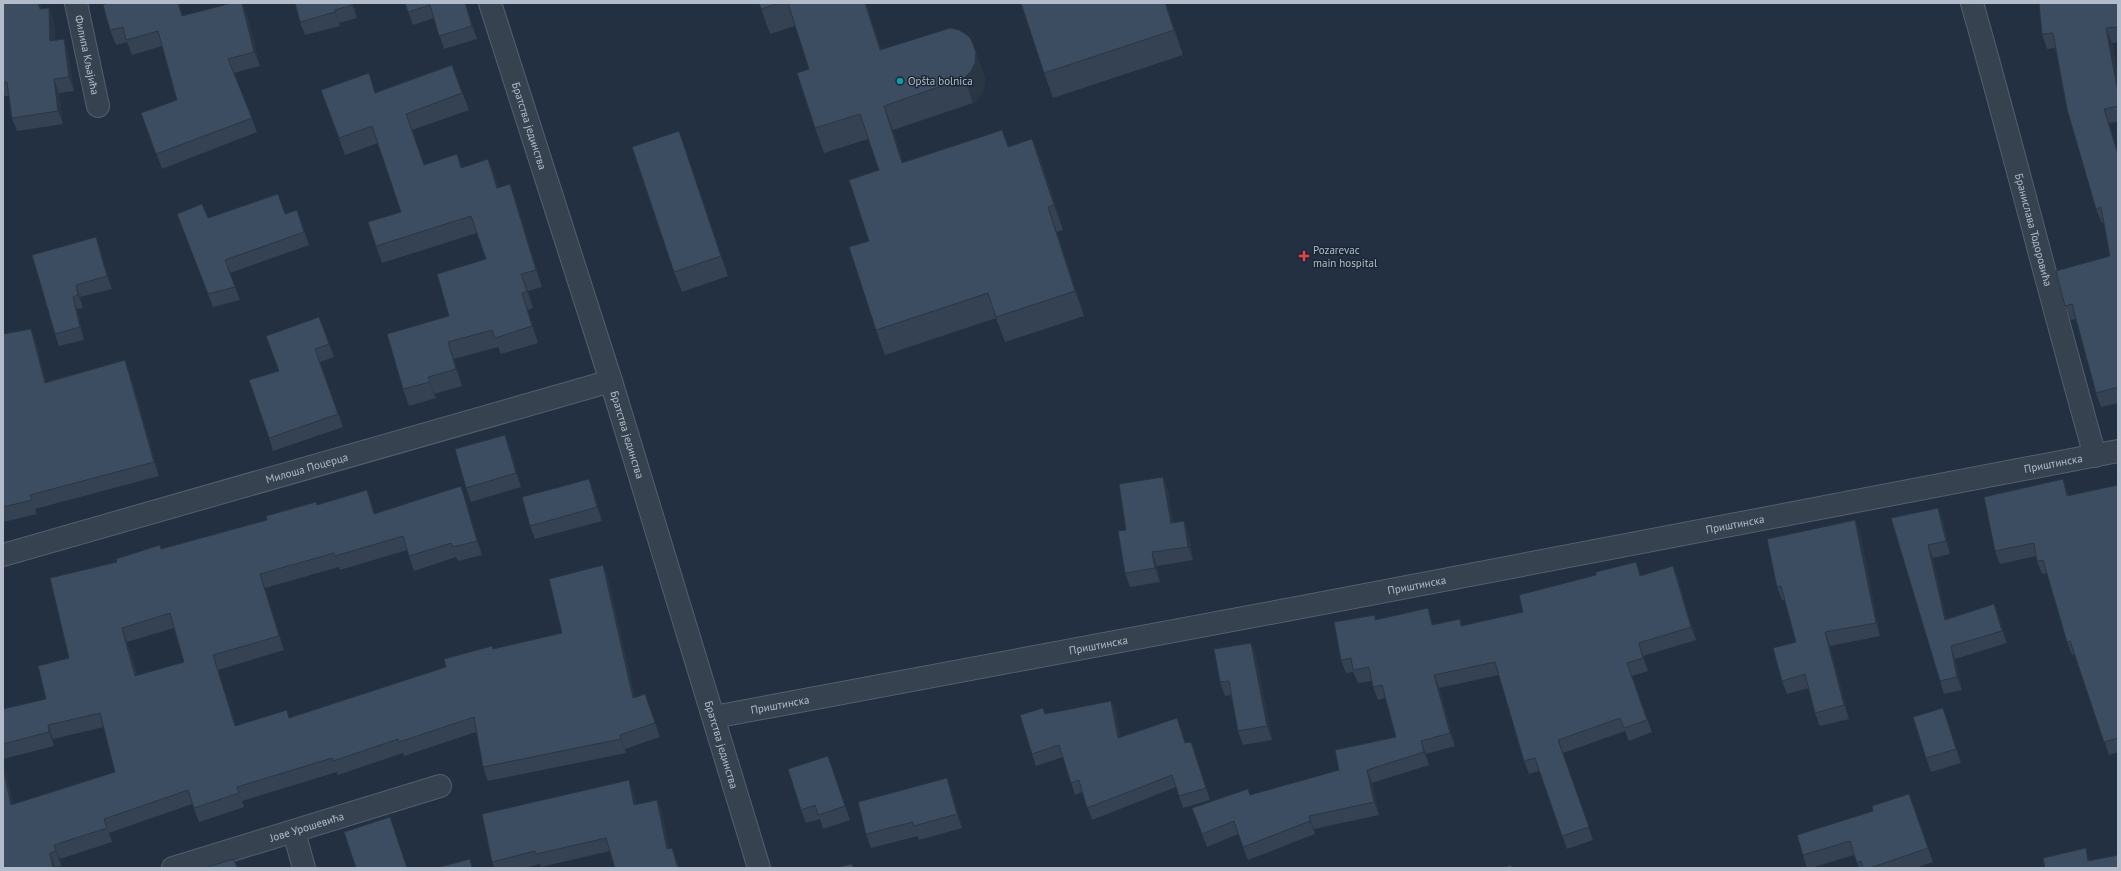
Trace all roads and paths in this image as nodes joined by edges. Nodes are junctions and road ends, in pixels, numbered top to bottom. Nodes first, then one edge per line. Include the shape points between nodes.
1 (76, 3) edge
2 (490, 3) edge
3 (1972, 3) edge
4 (98, 106) dead end
5 (611, 381) junction
6 (2118, 451) edge
7 (2095, 456) junction
8 (3, 555) edge
9 (714, 717) junction
10 (440, 786) dead end
11 (294, 832) junction
12 (173, 868) edge
13 (304, 868) edge
14 (759, 868) edge

1 - 4 street, Филипа Кљајића
2 - 5 street, Братства јединства
3 - 7 street, Бранислава Тодоровића via 2014,152 2060,335
5 - 8 street, Милоша Поцерца
5 - 9 street, Братства јединства
6 - 7 street, Приштинска
7 - 9 street, Приштинска
9 - 14 street, Братства јединства
10 - 11 street, Јове Урошевића
11 - 12 street, Јове Урошевића
11 - 13 street

